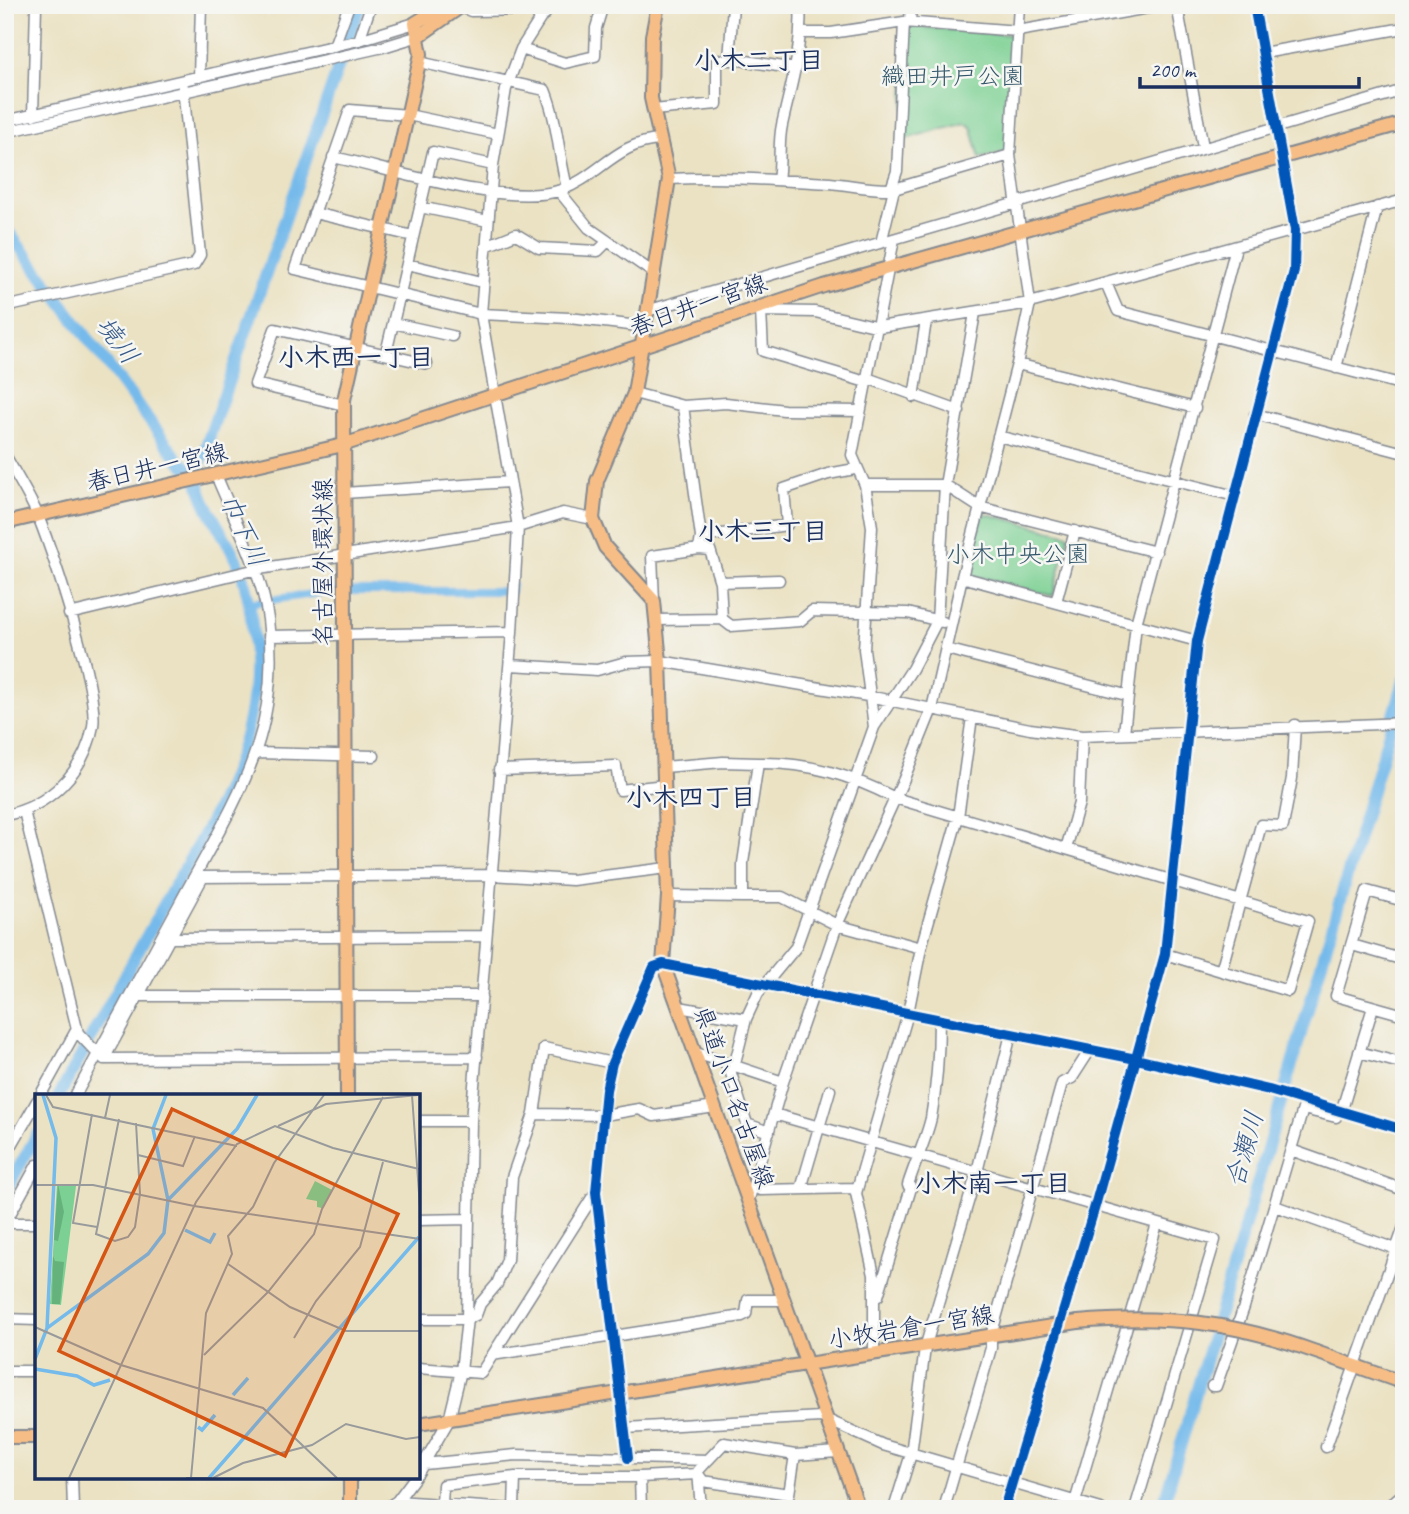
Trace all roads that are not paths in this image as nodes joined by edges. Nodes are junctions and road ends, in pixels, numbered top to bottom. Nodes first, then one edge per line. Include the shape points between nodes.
1 (36, 5) edge
2 (201, 5) edge
3 (349, 5) edge
4 (371, 5) edge
5 (446, 5) edge
6 (603, 5) edge
7 (658, 5) edge
8 (733, 5) edge
9 (800, 5) edge
10 (911, 5) edge
11 (1019, 5) edge
12 (1165, 5) edge
13 (1177, 5) edge
14 (1254, 5) edge
15 (462, 6) edge
16 (547, 9) edge
17 (907, 22) junction
18 (1404, 28) edge
19 (417, 30) junction
20 (1018, 31) junction
21 (801, 33) junction
22 (359, 40) junction
23 (521, 49) junction
24 (334, 51) junction
25 (1264, 53) junction
26 (729, 60) junction
27 (419, 62) junction
28 (796, 69) junction
29 (199, 77) junction
30 (509, 80) junction
31 (183, 86) junction
32 (1404, 90) edge
33 (653, 110) junction
34 (33, 115) junction
35 (408, 115) junction
36 (5, 121) edge
37 (1404, 123) edge
38 (1276, 127) junction
39 (5, 132) edge
40 (498, 134) junction
41 (661, 140) junction
42 (1203, 146) junction
43 (1010, 155) junction
44 (333, 157) junction
45 (1283, 158) junction
46 (493, 165) junction
47 (396, 170) junction
48 (427, 177) junction
49 (669, 179) junction
50 (778, 180) junction
51 (563, 189) junction
52 (893, 189) junction
53 (491, 193) junction
54 (1404, 200) edge
55 (1017, 202) junction
56 (420, 207) junction
57 (1377, 207) junction
58 (314, 213) junction
59 (488, 221) junction
60 (382, 230) junction
61 (1022, 230) junction
62 (1295, 230) junction
63 (413, 236) junction
64 (894, 239) junction
65 (606, 243) junction
66 (881, 243) junction
67 (486, 246) junction
68 (1236, 247) junction
69 (407, 264) junction
70 (888, 268) junction
71 (655, 274) junction
72 (482, 282) junction
73 (1106, 283) junction
74 (369, 288) junction
75 (400, 295) junction
76 (1030, 303) junction
77 (5, 307) edge
78 (760, 309) junction
79 (650, 310) junction
80 (975, 313) junction
81 (481, 314) junction
82 (926, 321) junction
83 (393, 323) junction
84 (647, 327) junction
85 (878, 327) junction
86 (452, 336) dead end
87 (1214, 336) junction
88 (643, 346) junction
89 (354, 347) junction
90 (387, 349) dead end
91 (1272, 351) junction
92 (1017, 363) junction
93 (427, 364) dead end
94 (1336, 368) junction
95 (1404, 369) edge
96 (866, 380) junction
97 (1402, 384) edge
98 (634, 393) junction
99 (494, 394) junction
100 (914, 397) junction
101 (344, 405) junction
102 (682, 406) junction
103 (1195, 408) junction
104 (860, 411) junction
105 (959, 411) junction
106 (1255, 414) junction
107 (998, 436) junction
108 (343, 445) junction
109 (1404, 453) edge
110 (5, 455) edge
111 (855, 469) junction
112 (214, 476) junction
113 (509, 482) junction
114 (1175, 482) junction
115 (865, 485) junction
116 (945, 485) junction
117 (344, 493) junction
118 (1235, 496) junction
119 (979, 507) junction
120 (38, 516) junction
121 (593, 519) junction
122 (5, 523) edge
123 (518, 527) junction
124 (1075, 531) junction
125 (701, 537) junction
126 (699, 549) junction
127 (1156, 552) junction
128 (344, 555) junction
129 (254, 570) junction
130 (962, 577) junction
131 (779, 580) dead end
132 (720, 582) junction
133 (654, 601) junction
134 (1056, 602) junction
135 (69, 614) junction
136 (868, 614) junction
137 (722, 619) junction
138 (656, 620) junction
139 (937, 621) junction
140 (952, 624) junction
141 (1136, 624) junction
142 (512, 632) junction
143 (345, 635) junction
144 (270, 636) junction
145 (1197, 640) junction
146 (946, 649) junction
147 (660, 661) junction
148 (510, 665) junction
149 (1126, 695) junction
150 (868, 696) junction
151 (891, 701) junction
152 (932, 709) junction
153 (972, 718) junction
154 (1404, 723) edge
155 (1295, 725) junction
156 (874, 727) junction
157 (1190, 732) junction
158 (1124, 733) junction
159 (1082, 736) junction
160 (257, 753) junction
161 (374, 755) dead end
162 (344, 756) junction
163 (758, 763) junction
164 (664, 767) junction
165 (499, 770) junction
166 (854, 777) junction
167 (665, 785) junction
168 (895, 798) junction
169 (24, 811) junction
170 (5, 815) edge
171 (958, 817) junction
172 (1066, 849) junction
173 (667, 868) junction
174 (491, 875) junction
175 (346, 876) junction
176 (199, 877) junction
177 (1174, 881) junction
178 (668, 896) junction
179 (743, 897) junction
180 (1241, 900) junction
181 (1404, 901) edge
182 (810, 914) junction
183 (837, 925) junction
184 (486, 936) junction
185 (346, 937) junction
186 (171, 938) junction
187 (1352, 945) junction
188 (921, 948) junction
189 (1165, 954) junction
190 (1404, 960) edge
191 (663, 964) junction
192 (1221, 971) junction
193 (764, 985) junction
194 (812, 995) junction
195 (134, 996) junction
196 (346, 996) junction
197 (482, 996) junction
198 (679, 1007) junction
199 (1373, 1007) junction
200 (908, 1013) junction
201 (1404, 1015) edge
202 (746, 1019) junction
203 (939, 1019) junction
204 (79, 1032) junction
205 (1011, 1034) junction
206 (1090, 1051) junction
207 (1359, 1052) junction
208 (97, 1053) junction
209 (696, 1053) junction
210 (346, 1057) junction
211 (477, 1057) junction
212 (1136, 1059) junction
213 (612, 1063) junction
214 (1404, 1064) edge
215 (732, 1067) junction
216 (783, 1083) junction
217 (831, 1090) dead end
218 (41, 1094) edge
219 (76, 1094) edge
220 (347, 1094) edge
221 (1343, 1106) dead end
222 (715, 1107) junction
223 (35, 1108) edge
224 (534, 1114) junction
225 (774, 1114) junction
226 (604, 1115) junction
227 (420, 1121) edge
228 (1366, 1121) junction
229 (471, 1122) junction
230 (819, 1127) junction
231 (1404, 1130) edge
232 (769, 1132) junction
233 (869, 1141) junction
234 (1291, 1150) junction
235 (917, 1154) junction
236 (5, 1157) edge
237 (35, 1169) edge
238 (977, 1172) junction
239 (857, 1188) junction
240 (1032, 1188) junction
241 (801, 1189) junction
242 (1404, 1189) edge
243 (596, 1192) junction
244 (751, 1192) junction
245 (1095, 1206) junction
246 (1275, 1206) junction
247 (469, 1219) junction
248 (420, 1220) edge
249 (5, 1223) edge
250 (35, 1223) edge
251 (1157, 1224) junction
252 (1404, 1227) edge
253 (1400, 1251) edge
254 (785, 1300) junction
255 (876, 1303) junction
256 (5, 1319) edge
257 (420, 1319) edge
258 (467, 1319) junction
259 (35, 1320) edge
260 (1060, 1325) junction
261 (611, 1336) junction
262 (991, 1336) junction
263 (925, 1348) junction
264 (492, 1354) junction
265 (874, 1354) junction
266 (807, 1364) junction
267 (1354, 1365) junction
268 (420, 1368) edge
269 (5, 1371) edge
270 (35, 1371) edge
271 (461, 1371) junction
272 (1404, 1383) edge
273 (1212, 1386) dead end
274 (621, 1392) junction
275 (449, 1420) junction
276 (828, 1420) junction
277 (420, 1424) edge
278 (625, 1428) junction
279 (5, 1437) edge
280 (35, 1437) edge
281 (1326, 1447) dead end
282 (838, 1452) junction
283 (911, 1454) junction
284 (795, 1455) junction
285 (628, 1458) junction
286 (708, 1460) junction
287 (956, 1467) junction
288 (420, 1469) edge
289 (420, 1471) edge
290 (698, 1474) junction
291 (515, 1477) junction
292 (640, 1477) junction
293 (72, 1479) edge
294 (349, 1479) edge
295 (413, 1479) edge
296 (1011, 1482) junction
297 (1404, 1493) edge
298 (397, 1501) junction
299 (442, 1504) junction
300 (1074, 1505) edge
301 (73, 1509) edge
302 (349, 1509) edge
303 (385, 1509) edge
304 (512, 1509) edge
305 (641, 1509) edge
306 (701, 1509) edge
307 (859, 1509) edge
308 (894, 1509) edge
309 (944, 1509) edge
310 (1004, 1509) edge
311 (1101, 1509) edge
312 (1135, 1509) edge
313 (1385, 1509) edge

1 - 34 street
2 - 29 street
3 - 24 street
4 - 22 street
5 - 19 main road
6 - 23 street via 595,55 565,63
7 - 33 main road via 650,60
8 - 26 street
9 - 21 street
10 - 17 street
11 - 20 street
12 - 20 street
13 - 42 street
14 - 25 street
15 - 16 street via 471,11
15 - 19 main road
16 - 23 street
17 - 20 street
17 - 21 street
17 - 52 street
18 - 25 street
19 - 22 street
19 - 24 street via 357,51
19 - 27 main road, 名古屋外環状線
20 - 43 street
21 - 28 street
22 - 24 street
23 - 30 street
24 - 29 street
24 - 31 street
25 - 38 street
26 - 28 street
26 - 33 street via 717,60 717,104
27 - 30 street
27 - 35 main road, 名古屋外環状線
28 - 50 street via 781,129
29 - 31 street
30 - 40 street
30 - 51 street via 545,90 554,112
31 - 34 street
31 - 39 street
31 - 77 street via 200,255 194,265
32 - 38 street
33 - 41 main road
34 - 36 street
35 - 40 street
35 - 44 street via 350,110
35 - 47 main road, 名古屋外環状線
37 - 45 main road, 春日井一宮線
38 - 42 street
38 - 45 street
40 - 46 street
41 - 49 main road
41 - 51 street via 629,145
42 - 55 street
43 - 52 street
43 - 55 street
44 - 47 street
44 - 58 street
45 - 61 main road, 春日井一宮線
45 - 62 street
46 - 48 street via 433,152
46 - 53 street
47 - 48 street
47 - 60 main road, 名古屋外環状線
48 - 53 street
48 - 56 street
49 - 50 street via 724,176
49 - 71 main road
50 - 52 street
51 - 53 street
51 - 65 street via 589,228
52 - 66 street
53 - 59 street
54 - 57 street
55 - 61 street
55 - 64 street
56 - 59 street
56 - 63 street
57 - 62 street
57 - 94 street
58 - 60 street
58 - 74 street via 295,269
59 - 67 street
60 - 63 street
60 - 74 main road, 名古屋外環状線
61 - 70 main road, 春日井一宮線
61 - 76 street
62 - 68 street
62 - 91 street via 1294,271
63 - 69 street
64 - 66 street
64 - 70 street
65 - 67 street via 598,251 539,248 516,234
65 - 71 street
66 - 79 street
67 - 72 street
68 - 73 street
68 - 87 street
69 - 72 street
69 - 75 street
70 - 78 main road, 春日井一宮線
70 - 85 street
71 - 79 main road
72 - 81 street
73 - 76 street
73 - 87 street via 1118,311
74 - 75 street
74 - 89 main road, 名古屋外環状線
75 - 81 street
75 - 83 street
76 - 80 street
76 - 92 street
78 - 85 street via 815,312
78 - 88 main road, 春日井一宮線
78 - 96 street via 763,351
79 - 84 main road
80 - 82 street
80 - 105 street
81 - 84 street
81 - 99 street
82 - 85 street
82 - 100 street
83 - 86 street
83 - 90 street
84 - 88 main road
85 - 96 street
87 - 91 street
87 - 103 street
88 - 98 main road
88 - 99 main road, 春日井一宮線
89 - 93 street
89 - 101 main road, 名古屋外環状線
89 - 101 street via 275,329 255,384
91 - 94 street
91 - 106 street
92 - 103 street
92 - 107 street
94 - 97 street
95 - 97 street
96 - 100 street
96 - 104 street
98 - 102 street
98 - 121 main road via 597,481
99 - 108 main road, 春日井一宮線
99 - 113 street
100 - 105 street
101 - 108 main road, 名古屋外環状線
102 - 104 street via 726,403 784,410
102 - 125 street
103 - 114 street
104 - 111 street via 852,455
105 - 116 street
106 - 109 street
106 - 118 street
107 - 114 street
107 - 119 street
108 - 112 main road, 春日井一宮線
108 - 117 main road, 名古屋外環状線
110 - 120 street
111 - 115 street
111 - 125 street via 784,489 787,525
112 - 120 main road, 春日井一宮線
112 - 129 street
113 - 117 street
113 - 123 street
114 - 118 street
114 - 127 street
115 - 116 street
115 - 136 street via 872,527
116 - 119 street
116 - 139 street
117 - 128 main road, 名古屋外環状線
118 - 145 street
119 - 124 street
119 - 130 street
120 - 122 main road, 春日井一宮線
120 - 135 street
121 - 123 street via 563,513
121 - 133 main road via 605,547
123 - 128 street
123 - 142 street
124 - 127 street
124 - 134 street
125 - 126 street
126 - 132 street via 710,550
126 - 133 street via 652,556
127 - 141 street
128 - 129 street
128 - 143 main road, 名古屋外環状線
129 - 135 street
129 - 144 street
130 - 134 street
130 - 140 street
131 - 132 street
132 - 137 street
133 - 138 main road, 県道小口名古屋線
134 - 141 street
135 - 169 street via 93,697 93,726 70,776
136 - 137 street via 812,611 800,621 731,625
136 - 139 street via 908,613
136 - 150 street via 864,649
137 - 138 street
138 - 147 main road, 県道小口名古屋線
139 - 140 street
139 - 151 street
140 - 146 street
141 - 145 street
141 - 149 street
142 - 143 street
142 - 148 street
143 - 144 street
143 - 162 main road, 名古屋外環状線
144 - 160 street via 267,717
145 - 157 street
146 - 149 street
146 - 152 street
147 - 148 street via 626,662 587,671
147 - 150 street
147 - 164 main road, 県道小口名古屋線
148 - 165 street
149 - 158 street
150 - 151 street
150 - 156 street
151 - 152 street
151 - 156 street
152 - 153 street
152 - 168 street
153 - 159 street
153 - 171 street
154 - 155 street
155 - 157 street
155 - 180 street via 1283,827 1261,825
156 - 166 street
157 - 158 street
157 - 177 street
158 - 159 street
159 - 172 street via 1079,803
160 - 162 street
160 - 176 street
161 - 162 street
162 - 175 main road, 名古屋外環状線
163 - 164 street
163 - 166 street via 781,762
163 - 179 street via 743,863
164 - 167 main road, 県道小口名古屋線
165 - 167 street via 616,766 620,790
165 - 174 street
166 - 168 street
166 - 182 street
167 - 173 main road, 県道小口名古屋線
168 - 171 street
168 - 183 street
169 - 170 street
169 - 204 street
171 - 172 street
171 - 188 street
172 - 177 street
173 - 174 street via 572,880
173 - 178 main road, 県道小口名古屋線
174 - 175 street
174 - 184 street
175 - 176 street
175 - 185 main road, 名古屋外環状線
176 - 186 street
176 - 195 street
177 - 180 street
177 - 189 street
178 - 179 street
178 - 191 main road, 県道小口名古屋線
179 - 182 street via 782,897
180 - 192 street
180 - 192 street via 1308,921 1288,991
181 - 187 street via 1367,891
182 - 183 street
182 - 193 street via 796,947
183 - 188 street
183 - 194 street
184 - 185 street
184 - 197 street
185 - 186 street
185 - 196 main road, 名古屋外環状線
186 - 195 street
187 - 190 street
187 - 199 street via 1336,996
188 - 200 street
189 - 192 street
189 - 212 street
191 - 193 street
191 - 198 main road, 県道小口名古屋線
191 - 213 street via 654,967
193 - 194 street
193 - 202 street
194 - 200 street
194 - 216 street
195 - 196 street
195 - 208 street
195 - 210 street via 104,1059
196 - 197 street
196 - 210 main road, 名古屋外環状線
197 - 211 street
198 - 202 street
198 - 209 main road, 県道小口名古屋線
199 - 201 street
199 - 207 street
200 - 203 street
200 - 233 street
202 - 215 street
203 - 205 street
203 - 235 street via 930,1121
204 - 208 street
204 - 218 street
205 - 206 street
205 - 238 street
206 - 212 street
206 - 240 street via 1072,1078 1062,1083
207 - 214 street
207 - 221 street
208 - 219 street
209 - 215 street
209 - 222 main road, 県道小口名古屋線
210 - 211 street
210 - 220 main road, 名古屋外環状線
211 - 229 street
212 - 228 street via 1269,1090
212 - 245 street
213 - 224 street via 544,1048
213 - 226 street
215 - 216 street
215 - 232 street via 747,1124
216 - 225 street
217 - 230 street
222 - 226 street via 654,1116 639,1109
222 - 244 main road, 県道小口名古屋線
223 - 236 street
224 - 226 street
224 - 258 street via 512,1177 507,1260 476,1315
225 - 230 street
225 - 232 street
226 - 243 street
227 - 229 street
228 - 231 street
228 - 234 street via 1362,1124 1303,1109
229 - 247 street
230 - 233 street
230 - 241 street
232 - 244 street
233 - 235 street
233 - 239 street
234 - 242 street
234 - 246 street
235 - 238 street
235 - 255 street
237 - 249 street
238 - 240 street
238 - 263 street
239 - 241 street
239 - 255 street
240 - 245 street
240 - 262 street
241 - 244 street
243 - 261 street
243 - 264 street
244 - 254 main road, 県道小口名古屋線
245 - 251 street
245 - 260 street
246 - 253 street
246 - 273 street via 1244,1307
247 - 248 street
247 - 258 street
249 - 250 street
251 - 300 street
251 - 312 street via 1215,1240
252 - 253 street
253 - 267 street
254 - 261 street via 748,1300 742,1316
254 - 266 main road, 県道小口名古屋線
255 - 265 street
256 - 259 street
257 - 258 street
258 - 271 street
260 - 262 main road, 小牧岩倉一宮線
260 - 267 main road, 小牧岩倉一宮線, bridge via 1125,1318 1181,1319 1266,1334
260 - 296 street
261 - 264 street
261 - 274 street
262 - 263 main road, 小牧岩倉一宮線
262 - 287 street
263 - 265 main road, 小牧岩倉一宮線
263 - 283 street
264 - 271 street via 481,1373
265 - 266 main road, 小牧岩倉一宮線
266 - 274 main road, 小牧岩倉一宮線
266 - 276 main road, 県道小口名古屋線
267 - 272 main road, 小牧岩倉一宮線
267 - 281 street
268 - 271 street
269 - 270 street
271 - 275 street
274 - 275 main road, 小牧岩倉一宮線
274 - 278 street
275 - 277 main road, 小牧岩倉一宮線
275 - 288 street
276 - 278 street
276 - 282 main road, 県道小口名古屋線
276 - 283 street
278 - 285 street
279 - 280 main road
282 - 284 street
282 - 307 main road, 県道小口名古屋線
283 - 287 street
283 - 308 street
284 - 286 street via 724,1443
284 - 290 street via 789,1494 703,1481
285 - 286 street
285 - 289 street via 516,1455
286 - 290 street
287 - 296 street
287 - 309 street
290 - 292 street
290 - 306 street
291 - 292 street
291 - 299 street via 443,1485
291 - 304 street
292 - 305 street
293 - 301 street
294 - 302 main road
295 - 298 street
296 - 300 street
296 - 310 street
297 - 313 street
298 - 299 street
298 - 303 street
299 - 304 street
300 - 311 street

